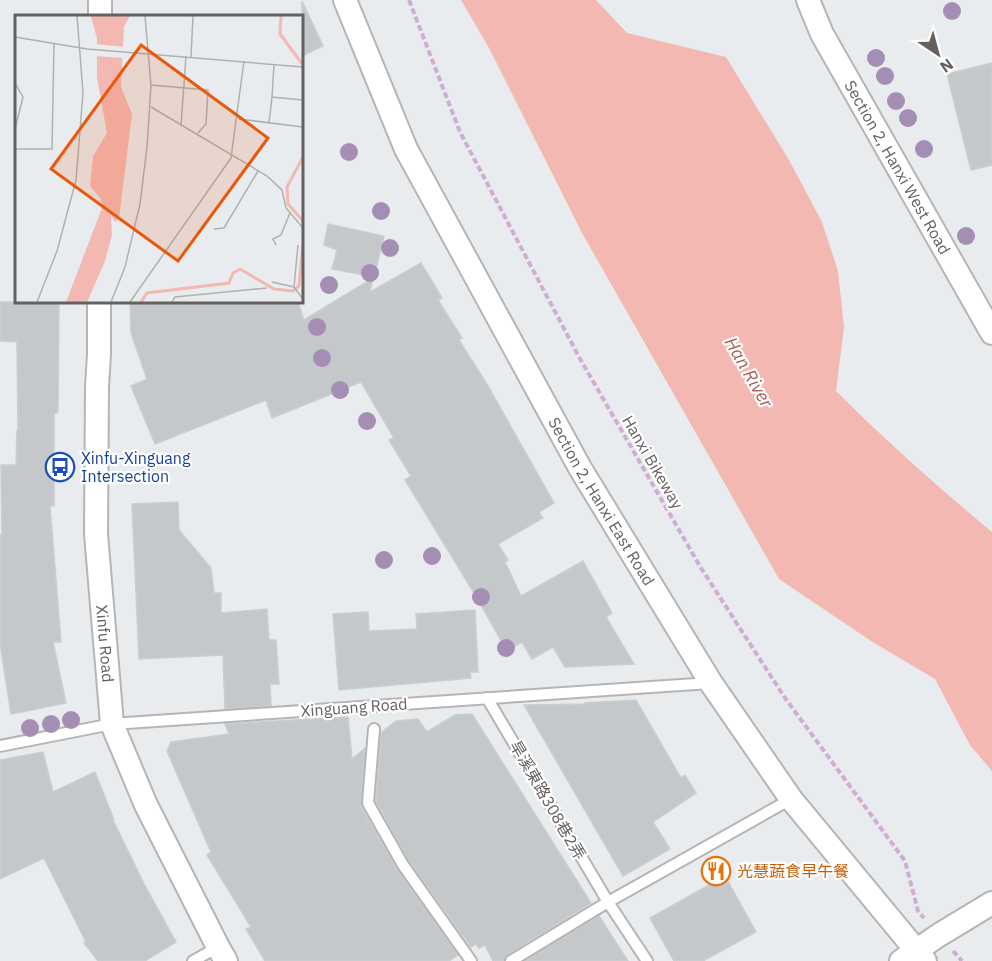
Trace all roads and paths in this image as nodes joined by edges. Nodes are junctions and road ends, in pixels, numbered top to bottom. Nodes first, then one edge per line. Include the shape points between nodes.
1 (345, 0) edge
2 (409, 0) edge
3 (808, 0) edge
4 (99, 303) edge
5 (992, 333) edge
6 (711, 683) junction
7 (488, 698) junction
8 (112, 723) junction
9 (374, 729) dead end
10 (0, 746) edge
11 (791, 798) junction
12 (608, 902) junction
13 (992, 903) edge
14 (918, 911) dead end
15 (222, 954) edge
16 (914, 958) edge
17 (193, 961) edge
18 (471, 961) edge
19 (511, 961) edge
20 (647, 961) edge

1 - 6 street, Section 2, Hanxi East Road via 406,149 580,468
2 - 14 path, Hanxi Bikeway via 460,132 579,357 714,588 785,698 905,861
3 - 5 street, Section 2, Hanxi West Road via 822,34
4 - 8 street, Xinfu Road via 96,534
6 - 7 lane, Xinguang Road
6 - 11 street, Section 2, Hanxi East Road
7 - 8 lane, Xinguang Road
7 - 12 lane, 旱溪東路308巷2弄
8 - 10 lane, Xinguang Road
8 - 15 street, Xinfu Road via 146,805
9 - 18 lane via 368,803 403,865
11 - 12 lane
11 - 16 street, Section 2, Hanxi East Road
12 - 19 lane
12 - 20 lane, 旱溪東路308巷2弄
13 - 16 street
15 - 17 lane

